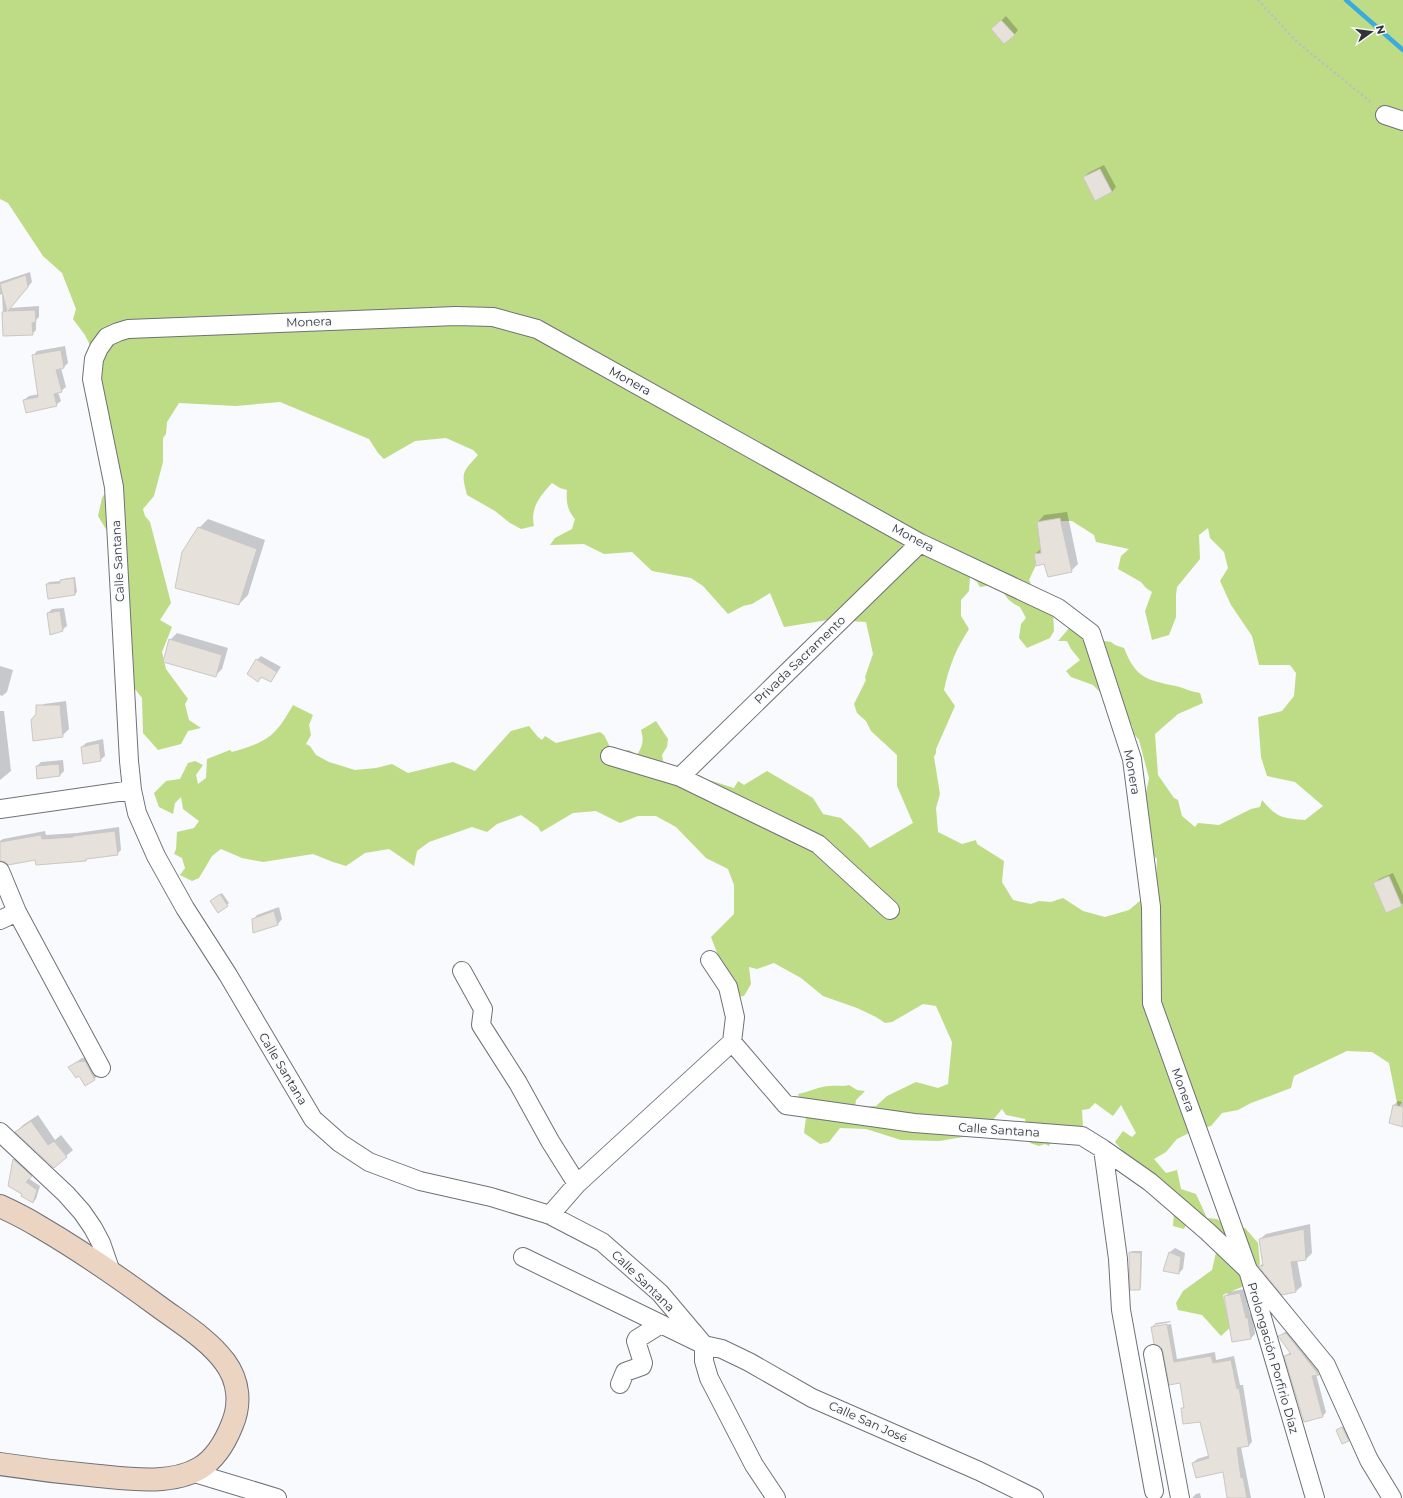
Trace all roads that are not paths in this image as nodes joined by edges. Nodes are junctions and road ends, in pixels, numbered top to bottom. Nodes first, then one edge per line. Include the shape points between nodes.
1 (1386, 115) road end
2 (1403, 121) edge
3 (107, 337) joint
4 (920, 543) junction
5 (610, 756) dead end
6 (680, 777) junction
7 (132, 790) junction
8 (0, 809) edge
9 (0, 871) edge
10 (890, 910) dead end
11 (17, 912) junction
12 (0, 920) edge
13 (710, 960) dead end
14 (462, 971) dead end
15 (732, 1042) junction
16 (100, 1068) dead end
17 (0, 1132) edge
18 (1103, 1149) junction
19 (578, 1184) junction
20 (0, 1206) edge
21 (550, 1215) junction
22 (522, 1257) dead end
23 (1248, 1270) junction
24 (111, 1272) junction
25 (661, 1324) junction
26 (704, 1345) junction
27 (1153, 1354) dead end
28 (620, 1384) dead end
29 (0, 1464) edge
30 (191, 1472) junction
31 (1154, 1491) dead end
32 (1313, 1497) edge
33 (277, 1498) edge
34 (776, 1498) edge
35 (1034, 1498) edge
36 (1180, 1498) edge
37 (1392, 1498) edge

1 - 2 street
3 - 4 street, Monera via 128,329 456,316 493,317 536,329
3 - 7 street, Calle Santana via 94,359 92,379 114,486
4 - 6 street, Privada Sacramento
4 - 23 street, Monera via 1058,608 1091,633 1132,759 1151,907 1152,1003
5 - 6 street
6 - 10 street via 818,844
7 - 8 street
7 - 21 street, Calle Santana via 137,813 146,835 184,908 228,975 313,1119 340,1143 369,1162 420,1181 491,1197
9 - 11 street
11 - 12 street
11 - 16 street
13 - 15 street via 728,987 735,1017
14 - 19 street via 483,1010 481,1025
15 - 18 street, Calle Santana via 786,1105 914,1123 1082,1136
15 - 19 street
17 - 24 street via 82,1212 101,1243
18 - 23 street, Calle Santana via 1150,1182
18 - 31 street via 1118,1259 1122,1310
19 - 21 street
20 - 24 street via 39,1226
21 - 26 street, Calle Santana via 602,1242 660,1293
22 - 25 street, Calle San José
23 - 32 street, Prolongación Porfirio Díaz
23 - 37 street, Prolongación Porfirio Díaz via 1326,1365 1369,1460
24 - 30 street via 208,1344 225,1362 237,1387 238,1403 230,1431 205,1465
25 - 26 street, Calle San José
25 - 28 street via 637,1339 642,1366 626,1372
26 - 34 street via 704,1361 710,1378 754,1464
26 - 35 street, Calle San José via 722,1349 812,1398 979,1471
27 - 36 street
29 - 30 street via 145,1480
30 - 33 street

